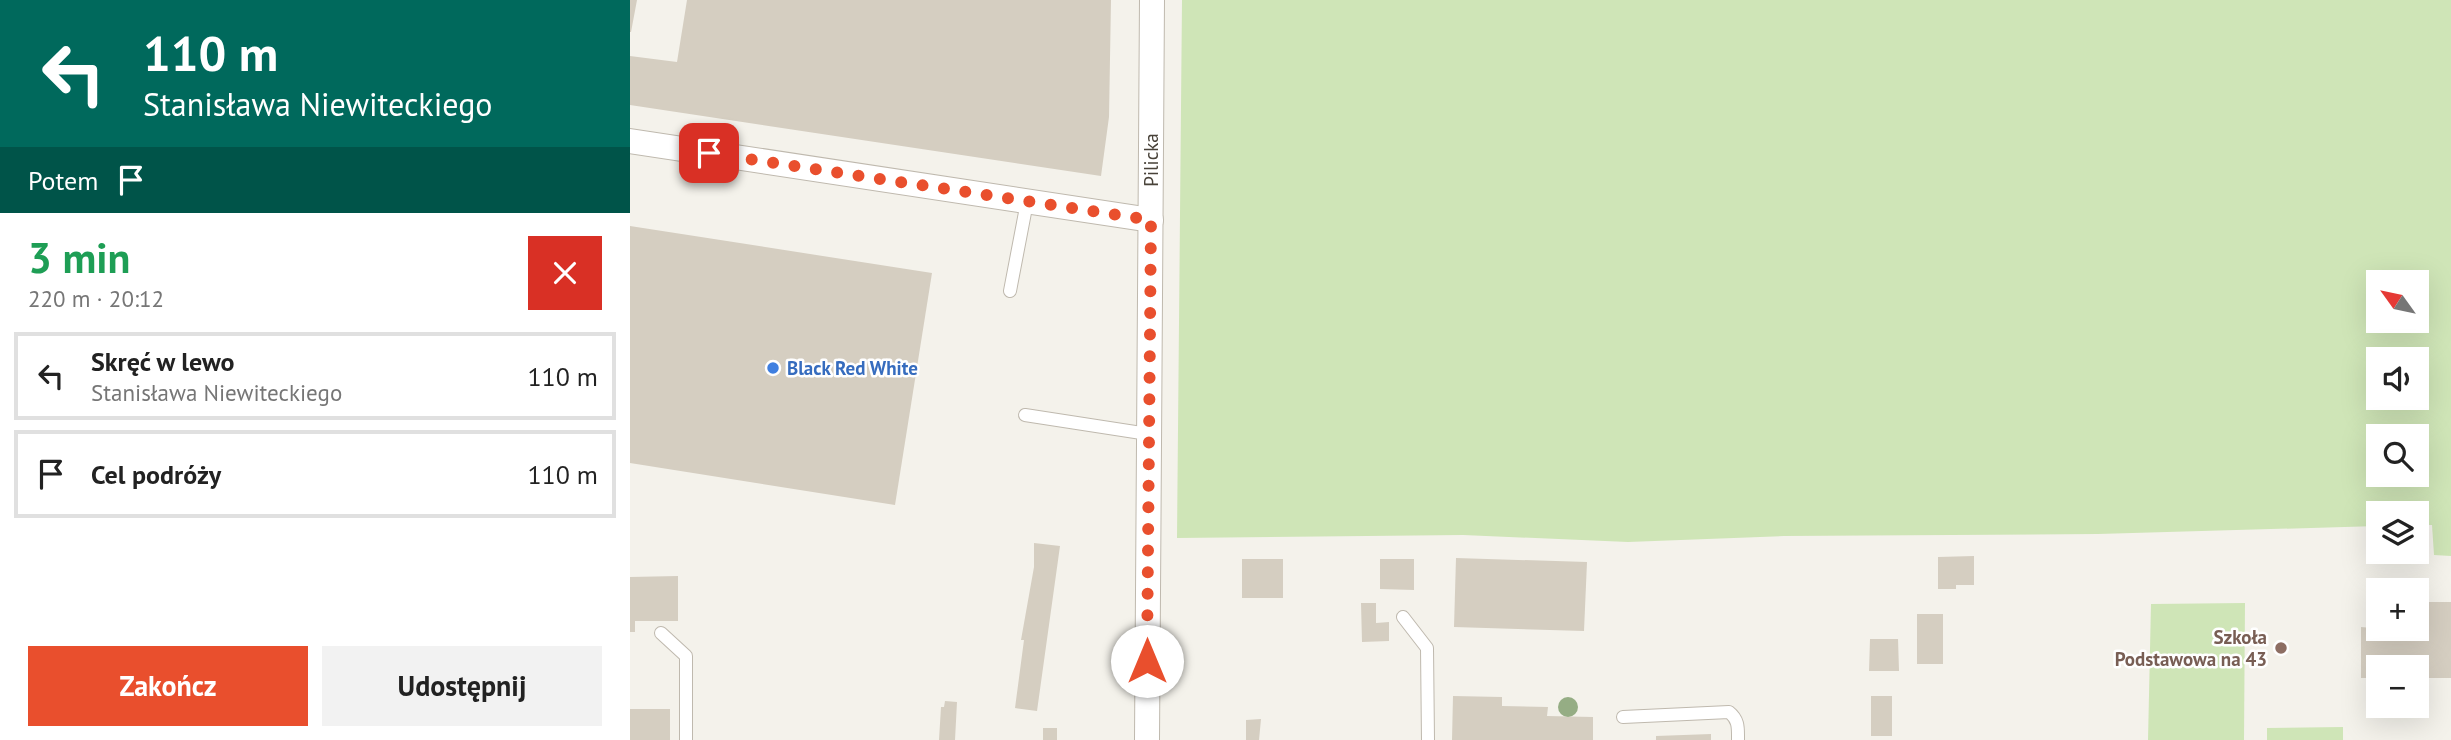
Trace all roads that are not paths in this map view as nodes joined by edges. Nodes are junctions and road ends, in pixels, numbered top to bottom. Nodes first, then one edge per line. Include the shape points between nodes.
1 (1152, 0) edge
2 (630, 141) edge
3 (1027, 202) junction
4 (1151, 220) junction
5 (1010, 291) dead end
6 (1025, 415) dead end
7 (1148, 434) junction
8 (1403, 617) dead end
9 (661, 633) dead end
10 (1623, 717) dead end
11 (686, 740) edge
12 (1147, 740) edge
13 (1428, 740) edge
14 (1738, 740) edge

1 - 4 street, Pilicka
2 - 3 street
3 - 4 street
3 - 5 lane
4 - 7 street, Pilicka
6 - 7 lane
7 - 12 street, Pilicka
8 - 13 lane via 1427,649
9 - 11 lane via 686,656
10 - 14 lane via 1729,712 1738,725

